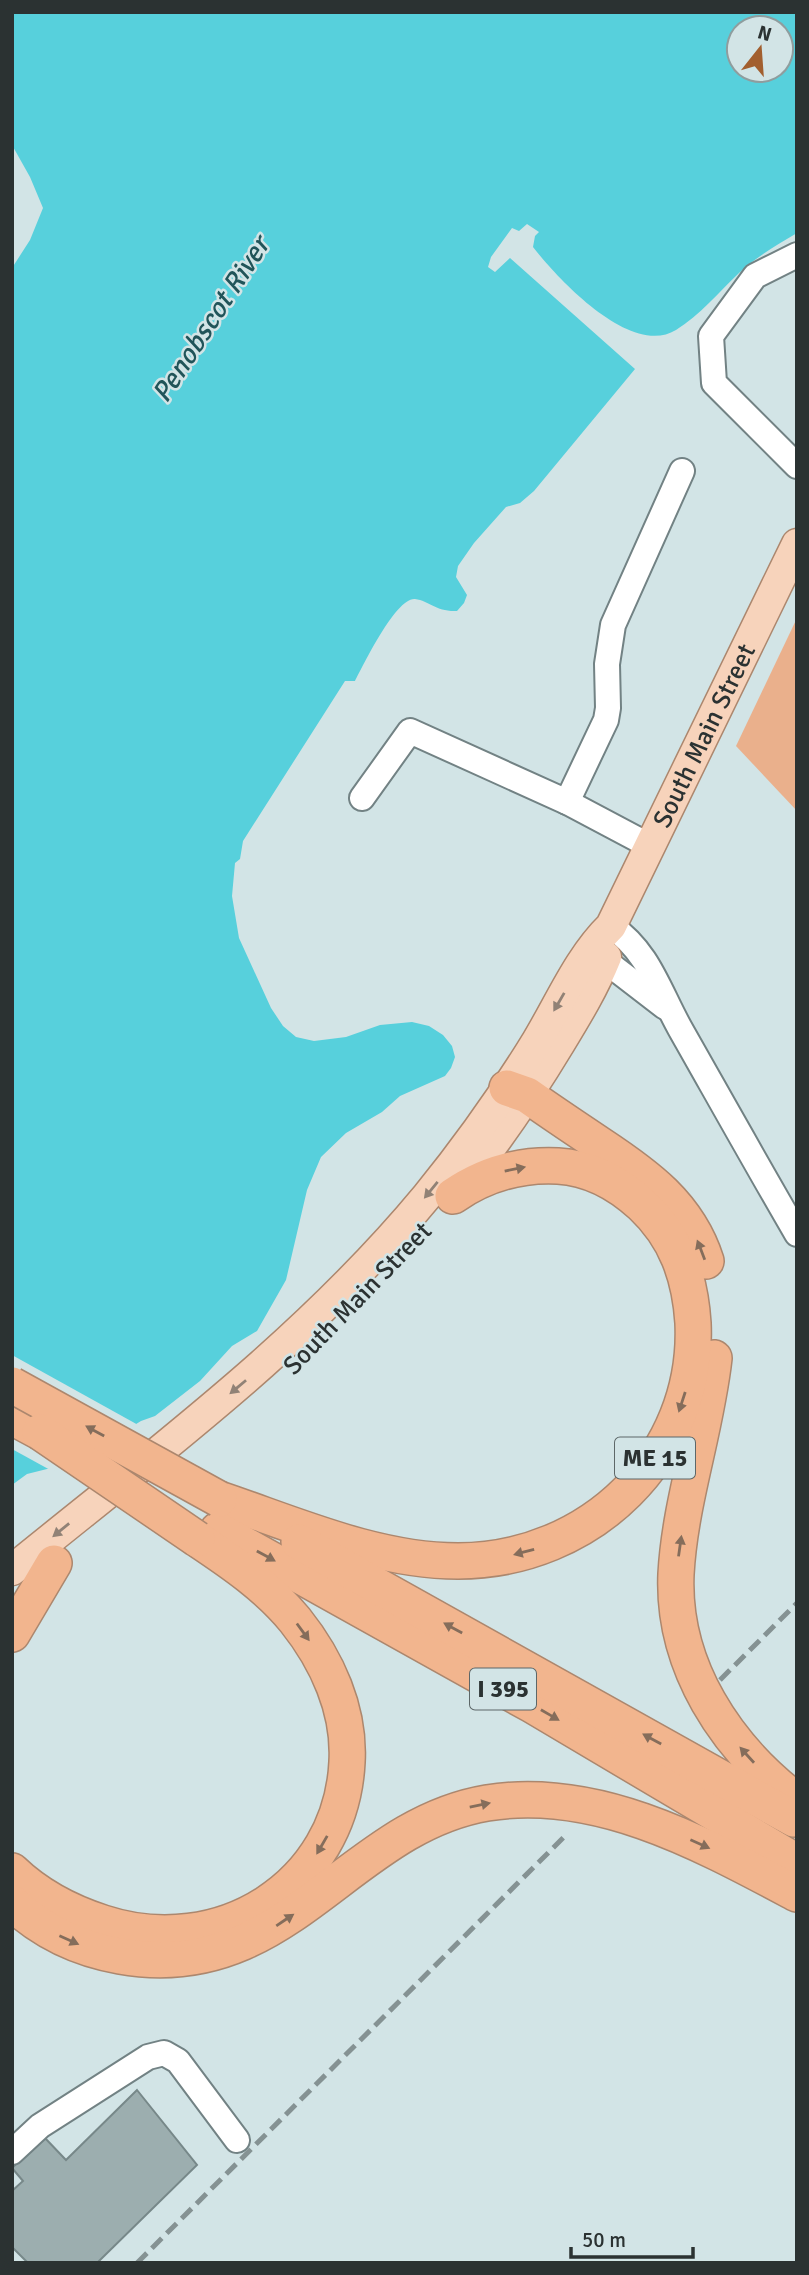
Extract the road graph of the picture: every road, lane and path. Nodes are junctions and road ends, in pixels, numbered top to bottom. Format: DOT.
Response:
graph roads {
  1 [pos="797,255"];
  2 [pos="797,466"];
  3 [pos="682,471"];
  4 [pos="797,544"];
  5 [pos="362,798"];
  6 [pos="567,802"];
  7 [pos="650,846"];
  8 [pos="611,926"];
  9 [pos="598,955"];
  10 [pos="670,1012"];
  11 [pos="512,1099"];
  12 [pos="616,1184"];
  13 [pos="453,1196"];
  14 [pos="797,1234"];
  15 [pos="12,1385"];
  16 [pos="26,1425"];
  17 [pos="207,1521"];
  18 [pos="54,1563"];
  19 [pos="12,1570"];
  20 [pos="12,1597"];
  21 [pos="12,1634"];
  22 [pos="797,1801"];
  23 [pos="797,1821"];
  24 [pos="12,1842"];
  25 [pos="797,1861"];
  26 [pos="12,1871"];
  27 [pos="797,1894"];
  28 [pos="12,1903"];
  29 [pos="93,1920"];
  30 [pos="237,2140"];
  31 [pos="15,2143"];
  1 -- 2 [label="street"];
  3 -- 6 [label="street"];
  4 -- 7 [label="main road, South Main Street"];
  5 -- 6 [label="street"];
  6 -- 7 [label="street"];
  7 -- 8 [label="main road, South Main Street"];
  8 -- 9 [label="main road, South Main Street"];
  8 -- 10 [label="street"];
  9 -- 10 [label="street"];
  9 -- 11 [label="main road, South Main Street"];
  10 -- 14 [label="street"];
  11 -- 12 [label="highway"];
  11 -- 13 [label="main road, South Main Street"];
  11 -- 19 [label="main road, South Main Street, one-way"];
  22 -- 11 [label="highway, one-way"];
  13 -- 12 [label="highway, ME 15, one-way"];
  12 -- 17 [label="highway, ME 15, one-way"];
  13 -- 18 [label="main road, South Main Street / ME 15"];
  17 -- 15 [label="highway, I 395, one-way, bridge"];
  16 -- 17 [label="highway, ME 15, bridge"];
  23 -- 17 [label="highway, I 395, one-way"];
  17 -- 25 [label="highway, I 395, one-way"];
  17 -- 29 [label="highway, ME 15, one-way"];
  18 -- 20 [label="main road, South Main Street / ME 15"];
  18 -- 21 [label="highway"];
  24 -- 29 [label="highway"];
  26 -- 29 [label="highway, ME 15"];
  28 -- 27 [label="highway, one-way"];
  30 -- 31 [label="street"];
}
